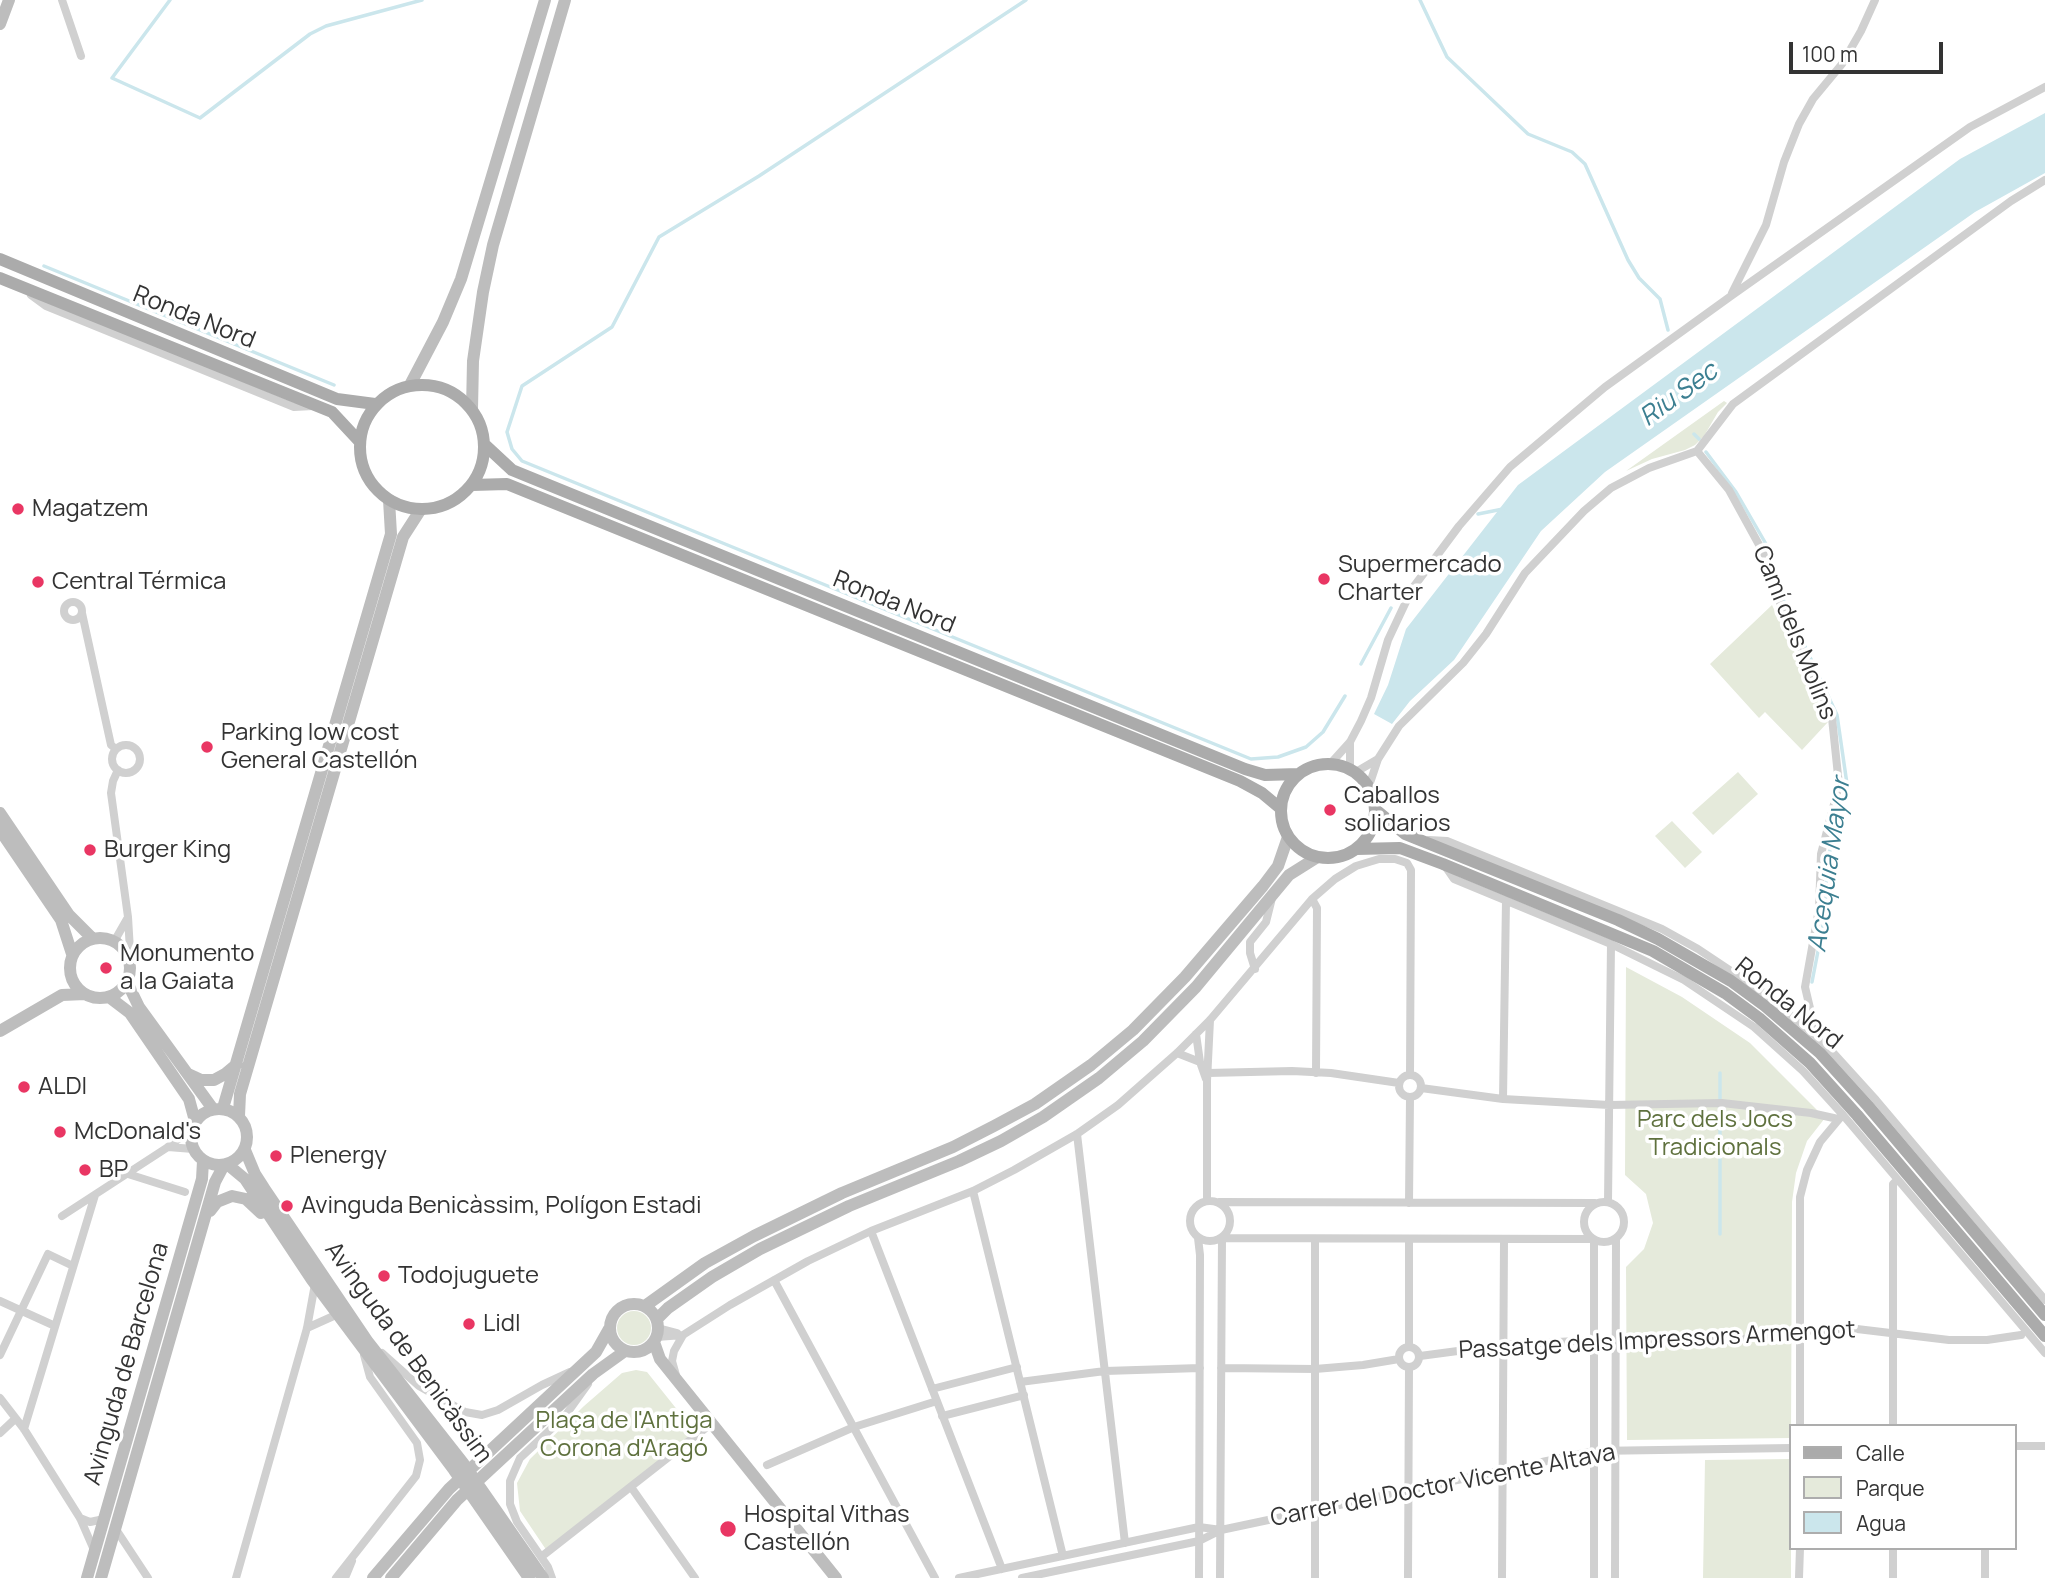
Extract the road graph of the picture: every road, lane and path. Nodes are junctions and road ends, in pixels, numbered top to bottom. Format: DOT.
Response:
graph roads {
  1 [pos="9,0"];
  2 [pos="62,0"];
  3 [pos="545,0"];
  4 [pos="565,0"];
  5 [pos="1875,0"];
  6 [pos="0,24"];
  7 [pos="81,56"];
  8 [pos="2045,87"];
  9 [pos="2045,180"];
  10 [pos="0,259"];
  11 [pos="4,279"];
  12 [pos="1731,296"];
  13 [pos="410,385"];
  14 [pos="375,404"];
  15 [pos="472,409"];
  16 [pos="359,441"];
  17 [pos="484,444"];
  18 [pos="1697,451"];
  19 [pos="472,485"];
  20 [pos="389,500"];
  21 [pos="421,509"];
  22 [pos="82,614"];
  23 [pos="75,620"];
  24 [pos="86,635"];
  25 [pos="1350,742"];
  26 [pos="116,749"];
  27 [pos="1378,760"];
  28 [pos="1331,764"];
  29 [pos="118,770"];
  30 [pos="1353,770"];
  31 [pos="1298,774"];
  32 [pos="1369,786"];
  33 [pos="1280,808"];
  34 [pos="1376,810"];
  35 [pos="0,813"];
  36 [pos="0,830"];
  37 [pos="1288,837"];
  38 [pos="1420,840"];
  39 [pos="1356,849"];
  40 [pos="1316,858"];
  41 [pos="1443,864"];
  42 [pos="1273,896"];
  43 [pos="1312,899"];
  44 [pos="1506,900"];
  45 [pos="128,917"];
  46 [pos="92,938"];
  47 [pos="115,940"];
  48 [pos="1611,944"];
  49 [pos="72,954"];
  50 [pos="131,967"];
  51 [pos="1255,969"];
  52 [pos="71,976"];
  53 [pos="127,982"];
  54 [pos="85,994"];
  55 [pos="62,995"];
  56 [pos="109,997"];
  57 [pos="1210,1020"];
  58 [pos="0,1031"];
  59 [pos="1196,1034"];
  60 [pos="1817,1038"];
  61 [pos="1209,1048"];
  62 [pos="1177,1053"];
  63 [pos="1200,1062"];
  64 [pos="237,1064"];
  65 [pos="187,1073"];
  66 [pos="1316,1073"];
  67 [pos="1410,1075"];
  68 [pos="1208,1077"];
  69 [pos="1399,1083"];
  70 [pos="1421,1088"];
  71 [pos="1410,1097"];
  72 [pos="1503,1099"];
  73 [pos="1609,1105"];
  74 [pos="218,1108"];
  75 [pos="239,1116"];
  76 [pos="1840,1117"];
  77 [pos="193,1125"];
  78 [pos="1077,1134"];
  79 [pos="168,1147"];
  80 [pos="193,1149"];
  81 [pos="245,1150"];
  82 [pos="203,1161"];
  83 [pos="225,1165"];
  84 [pos="128,1174"];
  85 [pos="1897,1180"];
  86 [pos="973,1191"];
  87 [pos="185,1192"];
  88 [pos="95,1195"];
  89 [pos="1208,1200"];
  90 [pos="1219,1202"];
  91 [pos="1608,1202"];
  92 [pos="1409,1203"];
  93 [pos="1595,1203"];
  94 [pos="206,1215"];
  95 [pos="62,1216"];
  96 [pos="268,1216"];
  97 [pos="871,1231"];
  98 [pos="1198,1238"];
  99 [pos="1222,1238"];
  100 [pos="1616,1239"];
  101 [pos="1315,1240"];
  102 [pos="1409,1240"];
  103 [pos="1504,1240"];
  104 [pos="1593,1240"];
  105 [pos="74,1266"];
  106 [pos="774,1280"];
  107 [pos="315,1284"];
  108 [pos="2045,1300"];
  109 [pos="0,1301"];
  110 [pos="645,1306"];
  111 [pos="21,1311"];
  112 [pos="338,1314"];
  113 [pos="2045,1315"];
  114 [pos="55,1326"];
  115 [pos="307,1328"];
  116 [pos="609,1329"];
  117 [pos="656,1331"];
  118 [pos="1800,1331"];
  119 [pos="683,1335"];
  120 [pos="1893,1335"];
  121 [pos="2021,1335"];
  122 [pos="2045,1336"];
  123 [pos="1594,1340"];
  124 [pos="1615,1340"];
  125 [pos="365,1344"];
  126 [pos="1503,1345"];
  127 [pos="1409,1346"];
  128 [pos="625,1351"];
  129 [pos="640,1352"];
  130 [pos="2045,1353"];
  131 [pos="0,1355"];
  132 [pos="1420,1356"];
  133 [pos="660,1359"];
  134 [pos="1399,1359"];
  135 [pos="1017,1367"];
  136 [pos="1409,1367"];
  137 [pos="579,1368"];
  138 [pos="1200,1368"];
  139 [pos="1221,1368"];
  140 [pos="1315,1369"];
  141 [pos="1105,1371"];
  142 [pos="593,1374"];
  143 [pos="677,1380"];
  144 [pos="1020,1382"];
  145 [pos="932,1389"];
  146 [pos="1024,1395"];
  147 [pos="0,1398"];
  148 [pos="937,1401"];
  149 [pos="942,1416"];
  150 [pos="15,1419"];
  151 [pos="712,1423"];
  152 [pos="1800,1424"];
  153 [pos="1893,1424"];
  154 [pos="854,1427"];
  155 [pos="24,1429"];
  156 [pos="0,1433"];
  157 [pos="2017,1446"];
  158 [pos="2045,1446"];
  159 [pos="1790,1448"];
  160 [pos="1615,1450"];
  161 [pos="1594,1451"];
  162 [pos="767,1465"];
  163 [pos="1503,1470"];
  164 [pos="633,1490"];
  165 [pos="1409,1490"];
  166 [pos="478,1494"];
  167 [pos="1315,1510"];
  168 [pos="80,1518"];
  169 [pos="104,1519"];
  170 [pos="1199,1527"];
  171 [pos="115,1528"];
  172 [pos="1221,1530"];
  173 [pos="1199,1541"];
  174 [pos="1125,1543"];
  175 [pos="1800,1550"];
  176 [pos="1893,1550"];
  177 [pos="1985,1550"];
  178 [pos="95,1552"];
  179 [pos="356,1552"];
  180 [pos="1063,1556"];
  181 [pos="541,1557"];
  182 [pos="1002,1569"];
  183 [pos="1068,1573"];
  184 [pos="87,1578"];
  185 [pos="101,1578"];
  186 [pos="148,1578"];
  187 [pos="236,1578"];
  188 [pos="336,1578"];
  189 [pos="345,1578"];
  190 [pos="373,1578"];
  191 [pos="391,1578"];
  192 [pos="529,1578"];
  193 [pos="543,1578"];
  194 [pos="552,1578"];
  195 [pos="695,1578"];
  196 [pos="836,1578"];
  197 [pos="935,1578"];
  198 [pos="958,1578"];
  199 [pos="1022,1578"];
  200 [pos="1199,1578"];
  201 [pos="1220,1578"];
  202 [pos="1315,1578"];
  203 [pos="1409,1578"];
  204 [pos="1502,1578"];
  205 [pos="1594,1578"];
  206 [pos="1615,1578"];
  207 [pos="1799,1578"];
  208 [pos="1893,1578"];
  209 [pos="1985,1578"];
  1 -- 6 [label="main road"];
  2 -- 7 [label="street"];
  3 -- 13 [label="main road"];
  4 -- 15 [label="main road"];
  5 -- 12 [label="street"];
  8 -- 12 [label="street"];
  9 -- 18 [label="street"];
  10 -- 14 [label="main road, Ronda Nord"];
  11 -- 16 [label="main road, Ronda Nord"];
  12 -- 25 [label="street"];
  13 -- 14 [label="main road"];
  13 -- 15 [label="main road"];
  14 -- 16 [label="main road"];
  15 -- 17 [label="main road"];
  16 -- 20 [label="main road"];
  17 -- 19 [label="main road"];
  17 -- 31 [label="main road, Ronda Nord"];
  18 -- 27 [label="street"];
  18 -- 60 [label="street, Camí dels Molins"];
  19 -- 21 [label="main road"];
  19 -- 33 [label="main road, Ronda Nord"];
  20 -- 21 [label="main road"];
  20 -- 64 [label="main road"];
  21 -- 75 [label="main road"];
  22 -- 23 [label="street"];
  22 -- 23 [label="street"];
  22 -- 24 [label="street"];
  23 -- 24 [label="street"];
  24 -- 26 [label="street"];
  25 -- 28 [label="street"];
  25 -- 30 [label="street"];
  26 -- 29 [label="street"];
  26 -- 29 [label="street"];
  27 -- 30 [label="street"];
  27 -- 32 [label="street"];
  28 -- 30 [label="main road"];
  28 -- 31 [label="main road"];
  29 -- 45 [label="street"];
  30 -- 32 [label="main road"];
  31 -- 33 [label="main road"];
  32 -- 34 [label="main road"];
  33 -- 37 [label="main road"];
  34 -- 38 [label="main road, Ronda Nord"];
  34 -- 39 [label="main road"];
  35 -- 46 [label="main road"];
  36 -- 49 [label="main road"];
  37 -- 40 [label="main road"];
  37 -- 110 [label="main road"];
  38 -- 60 [label="street, Ronda Nord"];
  38 -- 113 [label="main road, Ronda Nord"];
  39 -- 40 [label="main road"];
  39 -- 41 [label="main road, Ronda Nord"];
  40 -- 42 [label="main road"];
  41 -- 44 [label="street, Ronda Nord"];
  41 -- 122 [label="main road, Ronda Nord"];
  42 -- 51 [label="street"];
  42 -- 117 [label="main road"];
  43 -- 51 [label="street"];
  43 -- 66 [label="street"];
  43 -- 67 [label="street"];
  44 -- 48 [label="street, Ronda Nord"];
  44 -- 72 [label="street"];
  45 -- 47 [label="street"];
  45 -- 50 [label="street"];
  46 -- 47 [label="main road"];
  46 -- 49 [label="main road"];
  47 -- 50 [label="main road"];
  48 -- 73 [label="street"];
  48 -- 76 [label="street, Ronda Nord"];
  49 -- 52 [label="main road"];
  50 -- 53 [label="main road"];
  51 -- 57 [label="street"];
  52 -- 54 [label="main road"];
  52 -- 55 [label="main road"];
  53 -- 56 [label="main road"];
  53 -- 65 [label="main road"];
  54 -- 55 [label="main road"];
  54 -- 56 [label="main road"];
  55 -- 58 [label="main road"];
  56 -- 77 [label="main road"];
  57 -- 59 [label="street"];
  57 -- 61 [label="street"];
  59 -- 61 [label="street"];
  59 -- 62 [label="street"];
  59 -- 63 [label="street"];
  60 -- 108 [label="street, Ronda Nord"];
  61 -- 68 [label="street"];
  62 -- 63 [label="street"];
  62 -- 78 [label="street"];
  63 -- 68 [label="street"];
  64 -- 65 [label="main road"];
  64 -- 74 [label="main road"];
  65 -- 74 [label="main road"];
  66 -- 68 [label="street"];
  66 -- 69 [label="street"];
  67 -- 69 [label="street"];
  67 -- 70 [label="street"];
  68 -- 89 [label="street"];
  69 -- 71 [label="street"];
  70 -- 71 [label="street"];
  70 -- 72 [label="street"];
  71 -- 92 [label="street"];
  72 -- 73 [label="street"];
  73 -- 76 [label="street"];
  73 -- 91 [label="street"];
  74 -- 75 [label="main road"];
  74 -- 77 [label="main road"];
  75 -- 81 [label="main road"];
  76 -- 85 [label="street, Ronda Nord"];
  76 -- 118 [label="street"];
  77 -- 79 [label="street"];
  77 -- 80 [label="main road"];
  78 -- 86 [label="street"];
  78 -- 141 [label="street"];
  79 -- 80 [label="street"];
  79 -- 84 [label="street"];
  80 -- 82 [label="main road"];
  81 -- 83 [label="main road"];
  81 -- 125 [label="main road, Avinguda de Benicàssim"];
  82 -- 83 [label="main road"];
  82 -- 169 [label="main road, Avinguda de Barcelona"];
  83 -- 94 [label="main road, Avinguda de Barcelona"];
  83 -- 96 [label="main road, Avinguda de Benicàssim"];
  84 -- 87 [label="street"];
  84 -- 88 [label="street"];
  85 -- 120 [label="street"];
  85 -- 130 [label="street, Ronda Nord"];
  86 -- 97 [label="street"];
  86 -- 135 [label="street"];
  88 -- 95 [label="street"];
  88 -- 105 [label="street"];
  89 -- 90 [label="street"];
  89 -- 98 [label="street"];
  90 -- 92 [label="street"];
  90 -- 99 [label="street"];
  91 -- 93 [label="street"];
  91 -- 100 [label="street"];
  92 -- 93 [label="street"];
  93 -- 104 [label="street"];
  94 -- 96 [label="main road"];
  94 -- 171 [label="main road, Avinguda de Barcelona"];
  96 -- 107 [label="main road, Avinguda de Benicàssim"];
  97 -- 106 [label="street"];
  97 -- 145 [label="street"];
  98 -- 99 [label="street"];
  98 -- 138 [label="street"];
  99 -- 101 [label="street"];
  99 -- 139 [label="street"];
  100 -- 104 [label="street"];
  100 -- 124 [label="street"];
  101 -- 102 [label="street"];
  101 -- 140 [label="street"];
  102 -- 103 [label="street"];
  102 -- 127 [label="street"];
  103 -- 104 [label="street"];
  103 -- 126 [label="street"];
  104 -- 123 [label="street"];
  105 -- 111 [label="street"];
  105 -- 114 [label="street"];
  106 -- 119 [label="street"];
  106 -- 154 [label="street"];
  107 -- 112 [label="main road, Avinguda de Benicàssim"];
  107 -- 115 [label="street"];
  109 -- 111 [label="street"];
  110 -- 116 [label="main road"];
  110 -- 117 [label="main road"];
  111 -- 114 [label="street"];
  111 -- 131 [label="street"];
  112 -- 115 [label="street"];
  112 -- 125 [label="main road, Avinguda de Benicàssim"];
  114 -- 155 [label="street"];
  115 -- 187 [label="street"];
  116 -- 128 [label="main road"];
  116 -- 137 [label="main road"];
  117 -- 119 [label="street"];
  117 -- 129 [label="main road"];
  117 -- 133 [label="main road"];
  118 -- 120 [label="street, Passatge dels Impressors Armengot"];
  118 -- 124 [label="street, Passatge dels Impressors Armengot"];
  118 -- 152 [label="street"];
  119 -- 143 [label="street"];
  120 -- 121 [label="street, Passatge dels Impressors Armengot"];
  120 -- 153 [label="street"];
  123 -- 124 [label="street, Passatge dels Impressors Armengot"];
  123 -- 126 [label="street, Passatge dels Impressors Armengot"];
  123 -- 161 [label="street"];
  124 -- 160 [label="street"];
  125 -- 137 [label="street"];
  125 -- 166 [label="main road, Avinguda de Benicàssim"];
  125 -- 179 [label="street, Avinguda de Benicàssim"];
  126 -- 132 [label="street, Passatge dels Impressors Armengot"];
  126 -- 163 [label="street"];
  127 -- 132 [label="street"];
  127 -- 134 [label="street"];
  128 -- 129 [label="main road"];
  128 -- 142 [label="main road"];
  129 -- 133 [label="main road"];
  132 -- 136 [label="street"];
  133 -- 143 [label="main road"];
  134 -- 136 [label="street"];
  134 -- 140 [label="street"];
  135 -- 144 [label="street"];
  135 -- 145 [label="street"];
  136 -- 165 [label="street"];
  137 -- 190 [label="main road"];
  138 -- 141 [label="street"];
  138 -- 170 [label="street"];
  139 -- 140 [label="street"];
  139 -- 172 [label="street"];
  140 -- 167 [label="street"];
  141 -- 144 [label="street"];
  141 -- 174 [label="street"];
  142 -- 181 [label="street"];
  142 -- 191 [label="main road"];
  143 -- 151 [label="main road"];
  144 -- 146 [label="street"];
  145 -- 148 [label="street"];
  146 -- 149 [label="street"];
  146 -- 180 [label="street"];
  147 -- 150 [label="street"];
  148 -- 149 [label="street"];
  148 -- 154 [label="street"];
  149 -- 182 [label="street"];
  150 -- 155 [label="street"];
  150 -- 156 [label="street"];
  151 -- 164 [label="street"];
  151 -- 196 [label="main road"];
  154 -- 162 [label="street"];
  154 -- 197 [label="street"];
  155 -- 168 [label="street"];
  157 -- 158 [label="street"];
  159 -- 160 [label="street, Carrer del Doctor Vicente Altava"];
  160 -- 161 [label="street, Carrer del Doctor Vicente Altava"];
  160 -- 206 [label="street"];
  161 -- 163 [label="street, Carrer del Doctor Vicente Altava"];
  161 -- 205 [label="street"];
  163 -- 165 [label="street, Carrer del Doctor Vicente Altava"];
  163 -- 204 [label="street"];
  164 -- 181 [label="street"];
  164 -- 195 [label="street"];
  165 -- 167 [label="street, Carrer del Doctor Vicente Altava"];
  165 -- 203 [label="street"];
  166 -- 192 [label="main road, Avinguda de Benicàssim"];
  166 -- 193 [label="main road, Avinguda de Benicàssim"];
  167 -- 172 [label="street, Carrer del Doctor Vicente Altava"];
  167 -- 202 [label="street"];
  168 -- 169 [label="street"];
  168 -- 178 [label="street"];
  169 -- 178 [label="main road, Avinguda de Barcelona"];
  170 -- 172 [label="street, Carrer del Doctor Vicente Altava"];
  170 -- 173 [label="street"];
  170 -- 174 [label="street, Carrer del Doctor Vicente Altava"];
  171 -- 185 [label="main road, Avinguda de Barcelona"];
  171 -- 186 [label="street"];
  172 -- 173 [label="street, Carrer del Doctor Vicente Altava"];
  172 -- 201 [label="street"];
  173 -- 183 [label="street, Carrer del Doctor Vicente Altava"];
  173 -- 200 [label="street"];
  174 -- 180 [label="street, Carrer del Doctor Vicente Altava"];
  175 -- 207 [label="street"];
  176 -- 208 [label="street"];
  177 -- 209 [label="street"];
  178 -- 184 [label="main road, Avinguda de Barcelona"];
  179 -- 188 [label="street"];
  179 -- 189 [label="street"];
  180 -- 182 [label="street, Carrer del Doctor Vicente Altava"];
  181 -- 194 [label="street"];
  182 -- 198 [label="street, Carrer del Doctor Vicente Altava"];
  183 -- 199 [label="street, Carrer del Doctor Vicente Altava"];
}
